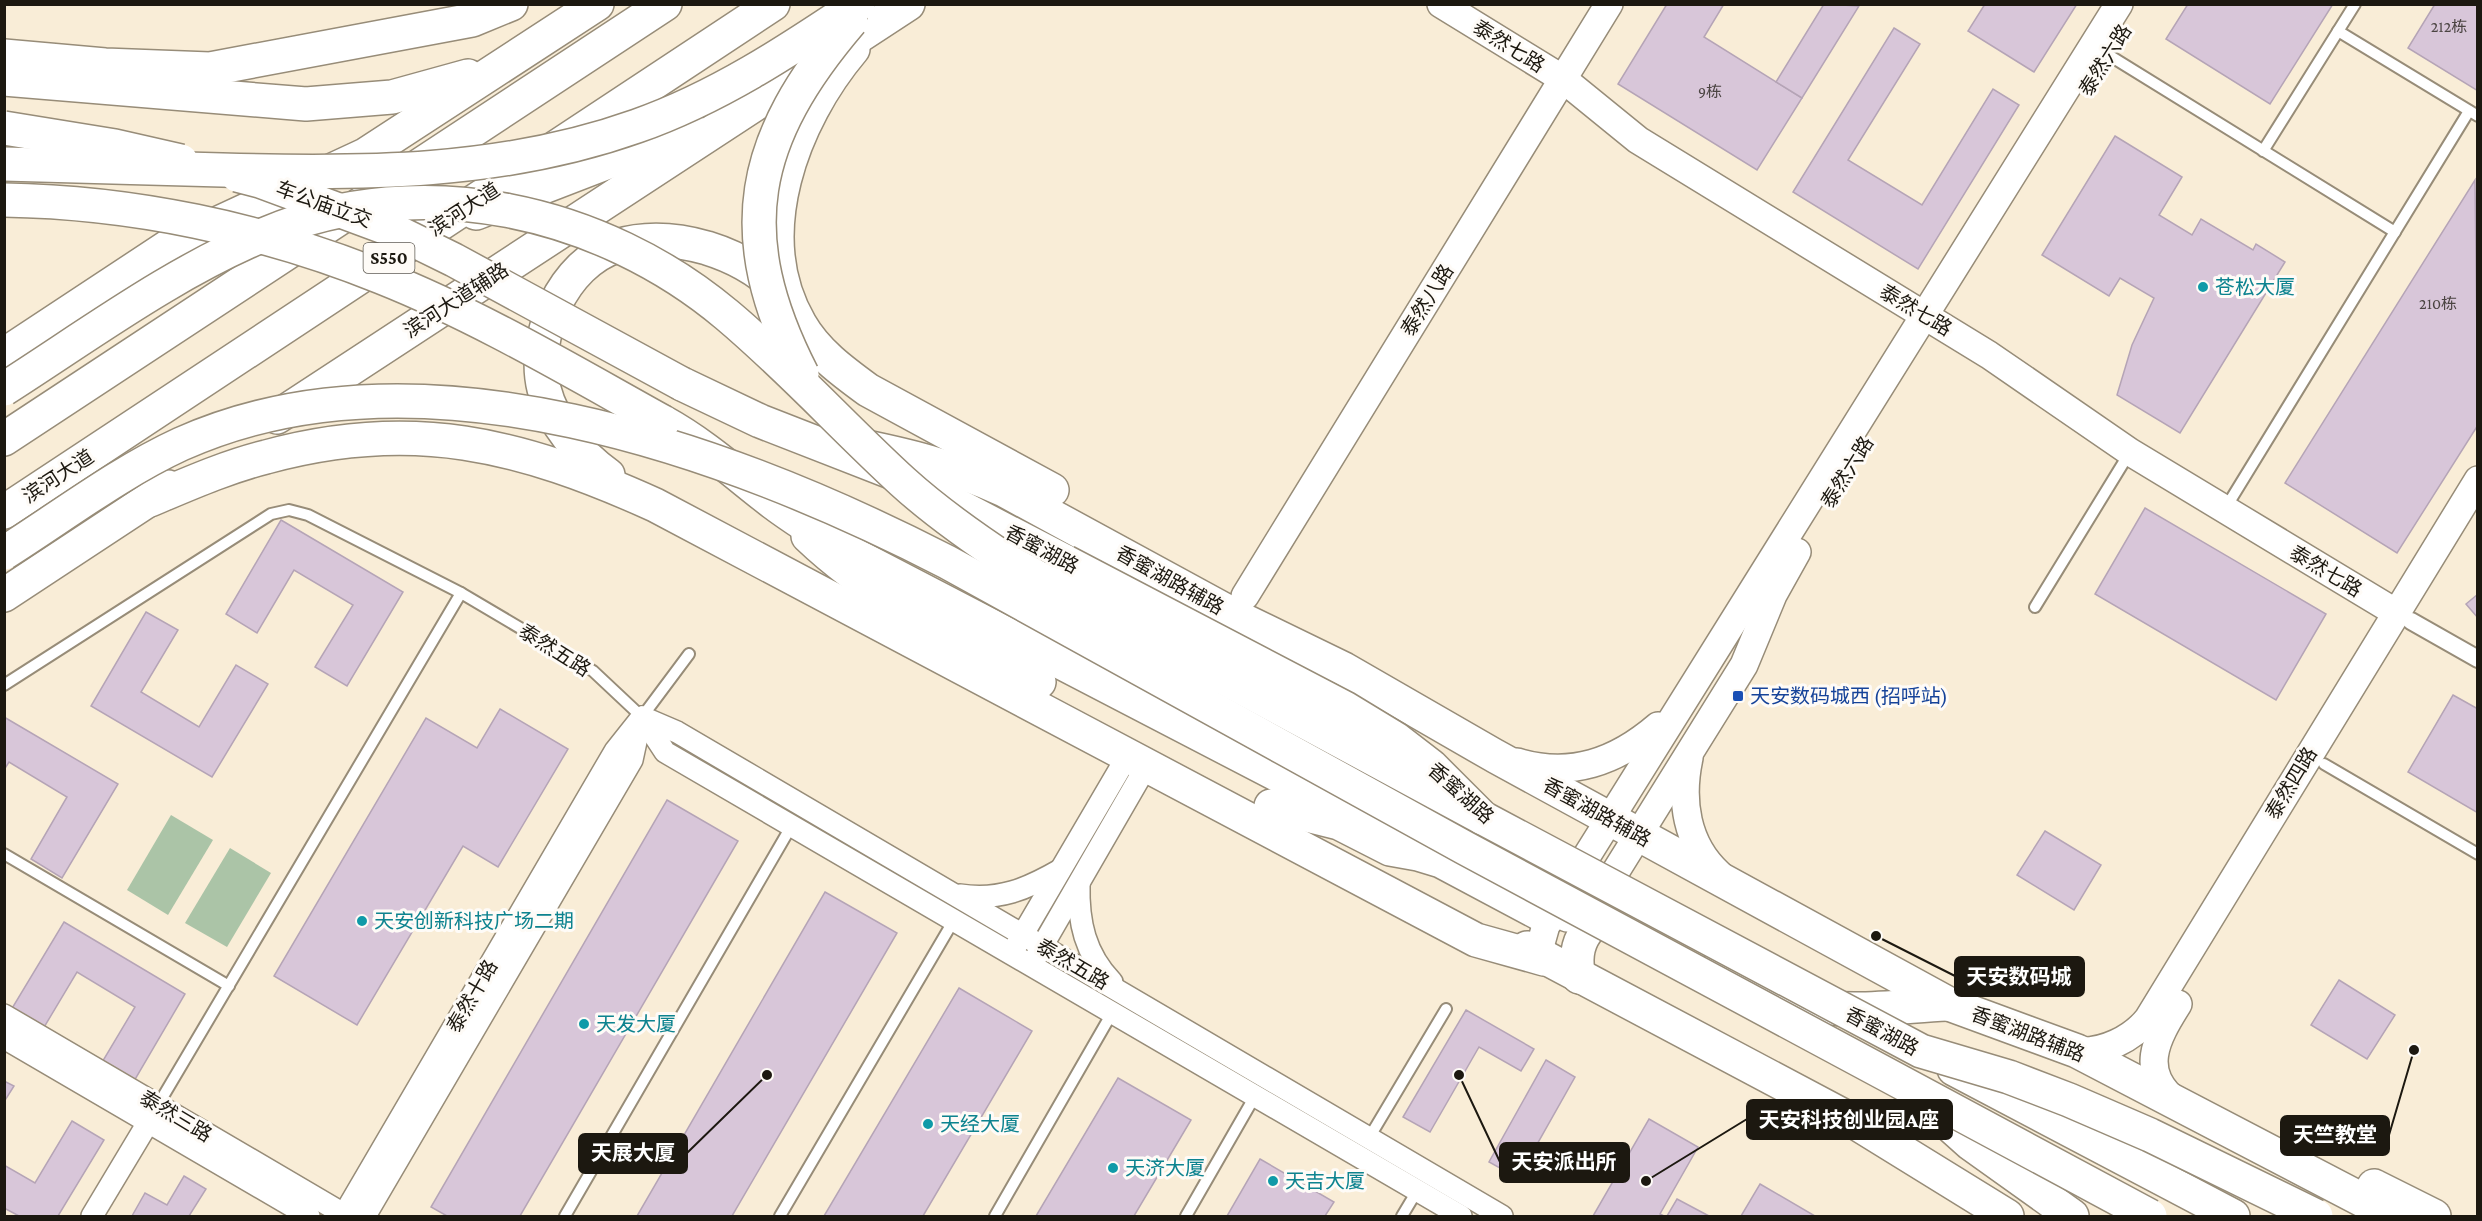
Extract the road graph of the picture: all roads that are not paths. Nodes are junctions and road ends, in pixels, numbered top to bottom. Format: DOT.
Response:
graph roads {
  1 [pos="511,4"];
  2 [pos="665,4"];
  3 [pos="773,4"];
  4 [pos="908,4"];
  5 [pos="1441,4"];
  6 [pos="1609,4"];
  7 [pos="2119,4"];
  8 [pos="2140,4"];
  9 [pos="2355,4"];
  10 [pos="592,7"];
  11 [pos="865,13"];
  12 [pos="2338,31"];
  13 [pos="2101,50"];
  14 [pos="4,56"];
  15 [pos="507,63"];
  16 [pos="4,79"];
  17 [pos="1563,79"];
  18 [pos="751,106"];
  19 [pos="2473,114"];
  20 [pos="4,128"];
  21 [pos="2263,151"];
  22 [pos="4,164"];
  23 [pos="4,200"];
  24 [pos="432,230"];
  25 [pos="2395,232"];
  26 [pos="789,299"];
  27 [pos="1932,320"];
  28 [pos="4,355"];
  29 [pos="682,384"];
  30 [pos="4,389"];
  31 [pos="816,396"];
  32 [pos="793,434"];
  33 [pos="4,439"];
  34 [pos="2130,452"];
  35 [pos="2478,480"];
  36 [pos="150,500"];
  37 [pos="772,502"];
  38 [pos="655,505"];
  39 [pos="2225,509"];
  40 [pos="4,512"];
  41 [pos="2478,515"];
  42 [pos="4,553"];
  43 [pos="461,593"];
  44 [pos="4,595"];
  45 [pos="1245,596"];
  46 [pos="2035,607"];
  47 [pos="2403,616"];
  48 [pos="689,654"];
  49 [pos="2478,659"];
  50 [pos="1344,669"];
  51 [pos="4,685"];
  52 [pos="1683,699"];
  53 [pos="642,717"];
  54 [pos="1690,752"];
  55 [pos="1496,756"];
  56 [pos="1137,760"];
  57 [pos="2324,764"];
  58 [pos="1271,806"];
  59 [pos="1483,818"];
  60 [pos="1609,819"];
  61 [pos="792,825"];
  62 [pos="1639,835"];
  63 [pos="1466,848"];
  64 [pos="4,854"];
  65 [pos="2478,854"];
  66 [pos="1061,870"];
  67 [pos="1079,883"];
  68 [pos="1728,884"];
  69 [pos="954,894"];
  70 [pos="1548,918"];
  71 [pos="954,920"];
  72 [pos="1023,934"];
  73 [pos="1042,946"];
  74 [pos="1011,954"];
  75 [pos="1544,959"];
  76 [pos="1031,965"];
  77 [pos="1579,977"];
  78 [pos="229,986"];
  79 [pos="1125,995"];
  80 [pos="1949,1004"];
  81 [pos="1446,1008"];
  82 [pos="1112,1013"];
  83 [pos="4,1015"];
  84 [pos="4,1038"];
  85 [pos="1921,1051"];
  86 [pos="2077,1051"];
  87 [pos="1902,1082"];
  88 [pos="1255,1096"];
  89 [pos="2180,1104"];
  90 [pos="153,1114"];
  91 [pos="1369,1138"];
  92 [pos="2279,1155"];
  93 [pos="1417,1191"];
  94 [pos="92,1216"];
  95 [pos="309,1216"];
  96 [pos="344,1216"];
  97 [pos="365,1216"];
  98 [pos="565,1216"];
  99 [pos="780,1216"];
  100 [pos="995,1216"];
  101 [pos="1186,1216"];
  102 [pos="1402,1216"];
  103 [pos="1461,1216"];
  104 [pos="1502,1216"];
  105 [pos="2007,1216"];
  106 [pos="2072,1216"];
  107 [pos="2150,1216"];
  108 [pos="2233,1216"];
  109 [pos="2316,1216"];
  110 [pos="2393,1216"];
  111 [pos="2434,1216"];
  1 -- 14 [label="main road"];
  2 -- 33 [label="main road"];
  3 -- 24 [label="main road, 滨河大道 / S550"];
  4 -- 11 [label="main road, 滨河大道辅路"];
  5 -- 17 [label="street, 泰然七路"];
  6 -- 17 [label="street, 泰然八路"];
  7 -- 13 [label="street, 泰然六路"];
  8 -- 13 [label="street, 泰然六路"];
  9 -- 12 [label="lane"];
  10 -- 15 [label="main road"];
  11 -- 18 [label="main road, 滨河大道辅路"];
  11 -- 22 [label="main road, bridge"];
  11 -- 26 [label="main road"];
  11 -- 31 [label="main road, bridge"];
  12 -- 19 [label="lane"];
  12 -- 21 [label="lane"];
  13 -- 21 [label="lane"];
  13 -- 27 [label="street, 泰然六路"];
  15 -- 16 [label="main road"];
  15 -- 28 [label="main road"];
  17 -- 27 [label="street, 泰然七路"];
  17 -- 45 [label="street, 泰然八路"];
  18 -- 24 [label="main road"];
  18 -- 36 [label="main road, 滨河大道辅路"];
  19 -- 25 [label="lane"];
  20 -- 29 [label="main road, 车公庙立交, bridge"];
  21 -- 25 [label="lane"];
  23 -- 37 [label="main road, 香蜜湖路, bridge"];
  24 -- 40 [label="main road, 滨河大道 / S550"];
  25 -- 39 [label="lane"];
  26 -- 38 [label="main road"];
  26 -- 45 [label="main road"];
  27 -- 34 [label="street, 泰然七路"];
  27 -- 52 [label="street, 泰然六路"];
  27 -- 54 [label="street, 泰然六路"];
  29 -- 32 [label="main road, 香蜜湖路"];
  30 -- 31 [label="main road, bridge"];
  31 -- 59 [label="main road, bridge"];
  32 -- 50 [label="main road, 香蜜湖路辅路"];
  32 -- 59 [label="main road, 香蜜湖路, bridge"];
  34 -- 39 [label="street, 泰然七路"];
  34 -- 46 [label="lane"];
  35 -- 47 [label="street, 泰然四路"];
  36 -- 38 [label="main road"];
  36 -- 44 [label="main road, 滨河大道辅路"];
  37 -- 58 [label="main road"];
  37 -- 63 [label="main road, 香蜜湖路, bridge"];
  38 -- 56 [label="main road"];
  39 -- 47 [label="street, 泰然七路"];
  41 -- 47 [label="street, 泰然四路"];
  42 -- 63 [label="main road, bridge"];
  43 -- 51 [label="lane, 泰然五路"];
  43 -- 53 [label="lane, 泰然五路"];
  43 -- 78 [label="lane"];
  45 -- 50 [label="main road"];
  47 -- 49 [label="street"];
  47 -- 57 [label="street, 泰然四路"];
  47 -- 86 [label="street, 泰然四路"];
  48 -- 53 [label="lane, 泰然十路"];
  50 -- 55 [label="main road, 香蜜湖路辅路"];
  52 -- 55 [label="street, 泰然六路"];
  52 -- 60 [label="street, 泰然六路"];
  53 -- 61 [label="street, 泰然五路"];
  53 -- 69 [label="street, 泰然五路"];
  53 -- 96 [label="street, 泰然十路"];
  53 -- 97 [label="street, 泰然十路"];
  54 -- 62 [label="street, 泰然六路"];
  54 -- 68 [label="street"];
  55 -- 60 [label="main road, 香蜜湖路辅路"];
  56 -- 66 [label="street"];
  56 -- 67 [label="street"];
  56 -- 75 [label="main road"];
  57 -- 65 [label="lane"];
  57 -- 89 [label="street, 泰然四路"];
  58 -- 70 [label="main road"];
  58 -- 75 [label="main road"];
  59 -- 85 [label="main road, 香蜜湖路, bridge"];
  60 -- 62 [label="main road, 香蜜湖路辅路"];
  60 -- 70 [label="street, 泰然六路"];
  61 -- 71 [label="street, 泰然五路"];
  61 -- 98 [label="lane"];
  62 -- 68 [label="main road, 香蜜湖路辅路"];
  62 -- 70 [label="street, 泰然六路"];
  63 -- 87 [label="main road, 香蜜湖路, bridge"];
  64 -- 78 [label="lane"];
  66 -- 69 [label="street"];
  66 -- 72 [label="street"];
  67 -- 73 [label="street"];
  67 -- 79 [label="street"];
  68 -- 80 [label="main road, 香蜜湖路辅路"];
  69 -- 72 [label="street, 泰然五路"];
  70 -- 75 [label="street, 泰然六路"];
  71 -- 74 [label="street, 泰然五路"];
  71 -- 99 [label="lane"];
  72 -- 73 [label="street, 泰然五路"];
  72 -- 74 [label="street"];
  73 -- 76 [label="street"];
  73 -- 79 [label="street, 泰然五路"];
  74 -- 76 [label="street, 泰然五路"];
  75 -- 77 [label="main road"];
  76 -- 82 [label="street, 泰然五路"];
  77 -- 80 [label="main road"];
  77 -- 105 [label="main road"];
  78 -- 90 [label="lane"];
  79 -- 91 [label="street, 泰然五路"];
  80 -- 86 [label="main road, 香蜜湖路辅路"];
  81 -- 91 [label="lane"];
  82 -- 88 [label="street, 泰然五路"];
  82 -- 100 [label="lane"];
  83 -- 90 [label="street, 泰然三路"];
  84 -- 90 [label="street, 泰然三路"];
  85 -- 108 [label="main road, 香蜜湖路, bridge"];
  85 -- 109 [label="main road, bridge"];
  86 -- 89 [label="main road, 香蜜湖路辅路"];
  87 -- 106 [label="main road, bridge"];
  87 -- 107 [label="main road, 香蜜湖路, bridge"];
  88 -- 93 [label="street, 泰然五路"];
  88 -- 101 [label="lane"];
  89 -- 92 [label="main road, 香蜜湖路辅路"];
  90 -- 94 [label="street"];
  90 -- 95 [label="street, 泰然三路"];
  90 -- 96 [label="street, 泰然三路"];
  91 -- 104 [label="street, 泰然五路"];
  92 -- 110 [label="main road, 香蜜湖路辅路"];
  92 -- 111 [label="main road"];
  93 -- 102 [label="lane"];
  93 -- 103 [label="street, 泰然五路"];
}
